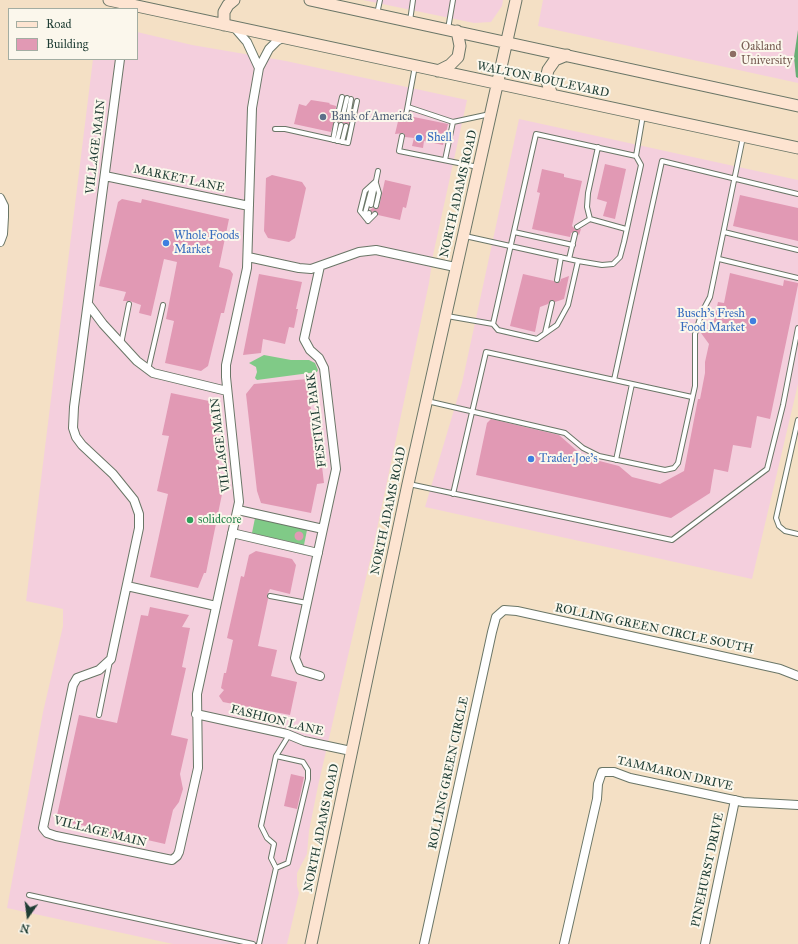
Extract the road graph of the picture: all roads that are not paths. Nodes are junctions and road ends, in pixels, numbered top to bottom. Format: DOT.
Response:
graph roads {
  1 [pos="109,0"];
  2 [pos="234,0"];
  3 [pos="313,0"];
  4 [pos="380,0"];
  5 [pos="413,0"];
  6 [pos="453,0"];
  7 [pos="516,0"];
  8 [pos="337,3"];
  9 [pos="126,6"];
  10 [pos="136,8"];
  11 [pos="138,8"];
  12 [pos="377,14"];
  13 [pos="410,21"];
  14 [pos="229,26"];
  15 [pos="452,30"];
  16 [pos="284,37"];
  17 [pos="506,42"];
  18 [pos="567,55"];
  19 [pos="120,60"];
  20 [pos="415,66"];
  21 [pos="259,68"];
  22 [pos="438,71"];
  23 [pos="497,84"];
  24 [pos="552,95"];
  25 [pos="347,98"];
  26 [pos="357,101"];
  27 [pos="798,106"];
  28 [pos="408,107"];
  29 [pos="491,114"];
  30 [pos="406,115"];
  31 [pos="643,115"];
  32 [pos="453,122"];
  33 [pos="275,129"];
  34 [pos="402,136"];
  35 [pos="743,136"];
  36 [pos="337,141"];
  37 [pos="598,147"];
  38 [pos="798,148"];
  39 [pos="636,156"];
  40 [pos="445,160"];
  41 [pos="479,167"];
  42 [pos="378,171"];
  43 [pos="105,176"];
  44 [pos="734,180"];
  45 [pos="376,181"];
  46 [pos="798,194"];
  47 [pos="0,198"];
  48 [pos="249,206"];
  49 [pos="374,206"];
  50 [pos="369,213"];
  51 [pos="374,214"];
  52 [pos="590,219"];
  53 [pos="368,221"];
  54 [pos="577,227"];
  55 [pos="626,229"];
  56 [pos="514,232"];
  57 [pos="724,232"];
  58 [pos="575,234"];
  59 [pos="463,235"];
  60 [pos="0,242"];
  61 [pos="573,244"];
  62 [pos="511,246"];
  63 [pos="798,250"];
  64 [pos="248,257"];
  65 [pos="561,257"];
  66 [pos="569,259"];
  67 [pos="719,259"];
  68 [pos="578,261"];
  69 [pos="320,266"];
  70 [pos="455,267"];
  71 [pos="798,278"];
  72 [pos="557,280"];
  73 [pos="552,303"];
  74 [pos="88,304"];
  75 [pos="130,304"];
  76 [pos="162,305"];
  77 [pos="445,316"];
  78 [pos="493,324"];
  79 [pos="798,328"];
  80 [pos="545,334"];
  81 [pos="121,344"];
  82 [pos="148,370"];
  83 [pos="614,380"];
  84 [pos="632,384"];
  85 [pos="227,391"];
  86 [pos="692,397"];
  87 [pos="426,400"];
  88 [pos="472,411"];
  89 [pos="798,420"];
  90 [pos="616,460"];
  91 [pos="408,484"];
  92 [pos="453,494"];
  93 [pos="238,510"];
  94 [pos="323,529"];
  95 [pos="232,533"];
  96 [pos="798,534"];
  97 [pos="318,553"];
  98 [pos="127,586"];
  99 [pos="270,596"];
  100 [pos="307,603"];
  101 [pos="216,606"];
  102 [pos="504,610"];
  103 [pos="111,659"];
  104 [pos="320,676"];
  105 [pos="798,676"];
  106 [pos="196,714"];
  107 [pos="99,715"];
  108 [pos="289,735"];
  109 [pos="351,751"];
  110 [pos="276,756"];
  111 [pos="735,800"];
  112 [pos="798,805"];
  113 [pos="276,868"];
  114 [pos="29,895"];
  115 [pos="253,944"];
  116 [pos="259,944"];
  117 [pos="311,944"];
  118 [pos="424,944"];
  119 [pos="564,944"];
  120 [pos="705,944"];
  1 -- 9 [label="main road, WALTON BOULEVARD"];
  2 -- 14 [label="main road"];
  3 -- 8 [label="main road"];
  4 -- 12 [label="lane"];
  5 -- 13 [label="lane"];
  6 -- 15 [label="lane"];
  7 -- 17 [label="main road, NORTH ADAMS ROAD"];
  8 -- 12 [label="main road"];
  9 -- 10 [label="main road, WALTON BOULEVARD"];
  11 -- 14 [label="main road, WALTON BOULEVARD"];
  12 -- 13 [label="main road"];
  13 -- 15 [label="main road"];
  14 -- 16 [label="main road, WALTON BOULEVARD"];
  14 -- 21 [label="street"];
  15 -- 17 [label="main road"];
  15 -- 22 [label="main road"];
  16 -- 20 [label="main road, WALTON BOULEVARD"];
  16 -- 21 [label="street, VILLAGE MAIN"];
  17 -- 18 [label="main road"];
  17 -- 23 [label="main road, NORTH ADAMS ROAD"];
  18 -- 24 [label="main road"];
  18 -- 27 [label="main road"];
  19 -- 43 [label="street, VILLAGE MAIN"];
  20 -- 22 [label="main road, WALTON BOULEVARD"];
  20 -- 28 [label="lane"];
  21 -- 48 [label="street, VILLAGE MAIN"];
  22 -- 23 [label="main road, WALTON BOULEVARD"];
  23 -- 24 [label="main road, WALTON BOULEVARD"];
  23 -- 29 [label="main road, NORTH ADAMS ROAD"];
  24 -- 31 [label="main road, WALTON BOULEVARD"];
  25 -- 25 [label="lane"];
  26 -- 36 [label="lane"];
  28 -- 30 [label="lane"];
  28 -- 32 [label="lane"];
  29 -- 32 [label="lane"];
  29 -- 41 [label="main road, NORTH ADAMS ROAD"];
  31 -- 35 [label="main road, WALTON BOULEVARD"];
  31 -- 39 [label="lane"];
  32 -- 40 [label="lane"];
  33 -- 36 [label="lane"];
  34 -- 40 [label="lane"];
  35 -- 38 [label="main road, WALTON BOULEVARD"];
  35 -- 44 [label="lane"];
  36 -- 36 [label="lane"];
  37 -- 39 [label="lane"];
  37 -- 52 [label="lane"];
  37 -- 56 [label="lane"];
  39 -- 55 [label="lane"];
  40 -- 41 [label="lane"];
  41 -- 59 [label="main road, NORTH ADAMS ROAD"];
  42 -- 45 [label="lane"];
  43 -- 48 [label="street, MARKET LANE"];
  43 -- 74 [label="street, VILLAGE MAIN"];
  44 -- 46 [label="lane"];
  44 -- 57 [label="lane"];
  44 -- 83 [label="lane"];
  45 -- 49 [label="lane"];
  45 -- 53 [label="lane"];
  47 -- 60 [label="street"];
  48 -- 64 [label="street, VILLAGE MAIN"];
  50 -- 53 [label="lane"];
  51 -- 53 [label="lane"];
  52 -- 54 [label="lane"];
  52 -- 55 [label="lane"];
  55 -- 68 [label="lane"];
  56 -- 61 [label="lane"];
  56 -- 62 [label="lane"];
  57 -- 63 [label="lane"];
  57 -- 67 [label="lane"];
  58 -- 61 [label="lane"];
  59 -- 62 [label="lane"];
  59 -- 70 [label="main road, NORTH ADAMS ROAD"];
  61 -- 66 [label="lane"];
  62 -- 65 [label="lane"];
  62 -- 78 [label="lane"];
  64 -- 69 [label="street"];
  64 -- 85 [label="street, VILLAGE MAIN"];
  65 -- 66 [label="lane"];
  65 -- 72 [label="lane"];
  66 -- 68 [label="lane"];
  67 -- 71 [label="lane"];
  67 -- 86 [label="lane"];
  68 -- 80 [label="lane"];
  69 -- 70 [label="street"];
  69 -- 94 [label="street, FESTIVAL PARK"];
  70 -- 77 [label="main road, NORTH ADAMS ROAD"];
  73 -- 80 [label="lane"];
  74 -- 81 [label="street"];
  74 -- 98 [label="street, VILLAGE MAIN"];
  75 -- 81 [label="lane"];
  76 -- 82 [label="lane"];
  77 -- 78 [label="lane"];
  77 -- 87 [label="main road, NORTH ADAMS ROAD"];
  78 -- 80 [label="lane"];
  79 -- 92 [label="lane"];
  81 -- 82 [label="street"];
  82 -- 85 [label="street"];
  83 -- 84 [label="lane"];
  83 -- 88 [label="lane"];
  84 -- 86 [label="lane"];
  84 -- 90 [label="lane"];
  85 -- 93 [label="street, VILLAGE MAIN"];
  86 -- 90 [label="lane"];
  87 -- 88 [label="lane"];
  87 -- 91 [label="main road, NORTH ADAMS ROAD"];
  88 -- 90 [label="lane"];
  88 -- 92 [label="lane"];
  89 -- 96 [label="lane"];
  91 -- 92 [label="lane"];
  91 -- 109 [label="main road, NORTH ADAMS ROAD"];
  93 -- 94 [label="street"];
  93 -- 95 [label="street, VILLAGE MAIN"];
  94 -- 97 [label="street, FESTIVAL PARK"];
  95 -- 97 [label="street"];
  95 -- 101 [label="street, VILLAGE MAIN"];
  97 -- 100 [label="street, FESTIVAL PARK"];
  98 -- 101 [label="street"];
  98 -- 103 [label="street, VILLAGE MAIN"];
  99 -- 100 [label="lane"];
  100 -- 104 [label="street, FESTIVAL PARK"];
  101 -- 106 [label="street, VILLAGE MAIN"];
  102 -- 105 [label="street, ROLLING GREEN CIRCLE SOUTH"];
  102 -- 118 [label="street, ROLLING GREEN CIRCLE"];
  103 -- 106 [label="street, VILLAGE MAIN"];
  103 -- 107 [label="lane"];
  106 -- 108 [label="street, FASHION LANE"];
  108 -- 109 [label="street, FASHION LANE"];
  108 -- 110 [label="lane"];
  109 -- 117 [label="main road, NORTH ADAMS ROAD"];
  110 -- 113 [label="lane"];
  110 -- 113 [label="lane"];
  111 -- 112 [label="street, TAMMARON DRIVE"];
  111 -- 119 [label="street, TAMMARON DRIVE"];
  111 -- 120 [label="street, PINEHURST DRIVE"];
  113 -- 116 [label="lane"];
  114 -- 115 [label="lane"];
}
